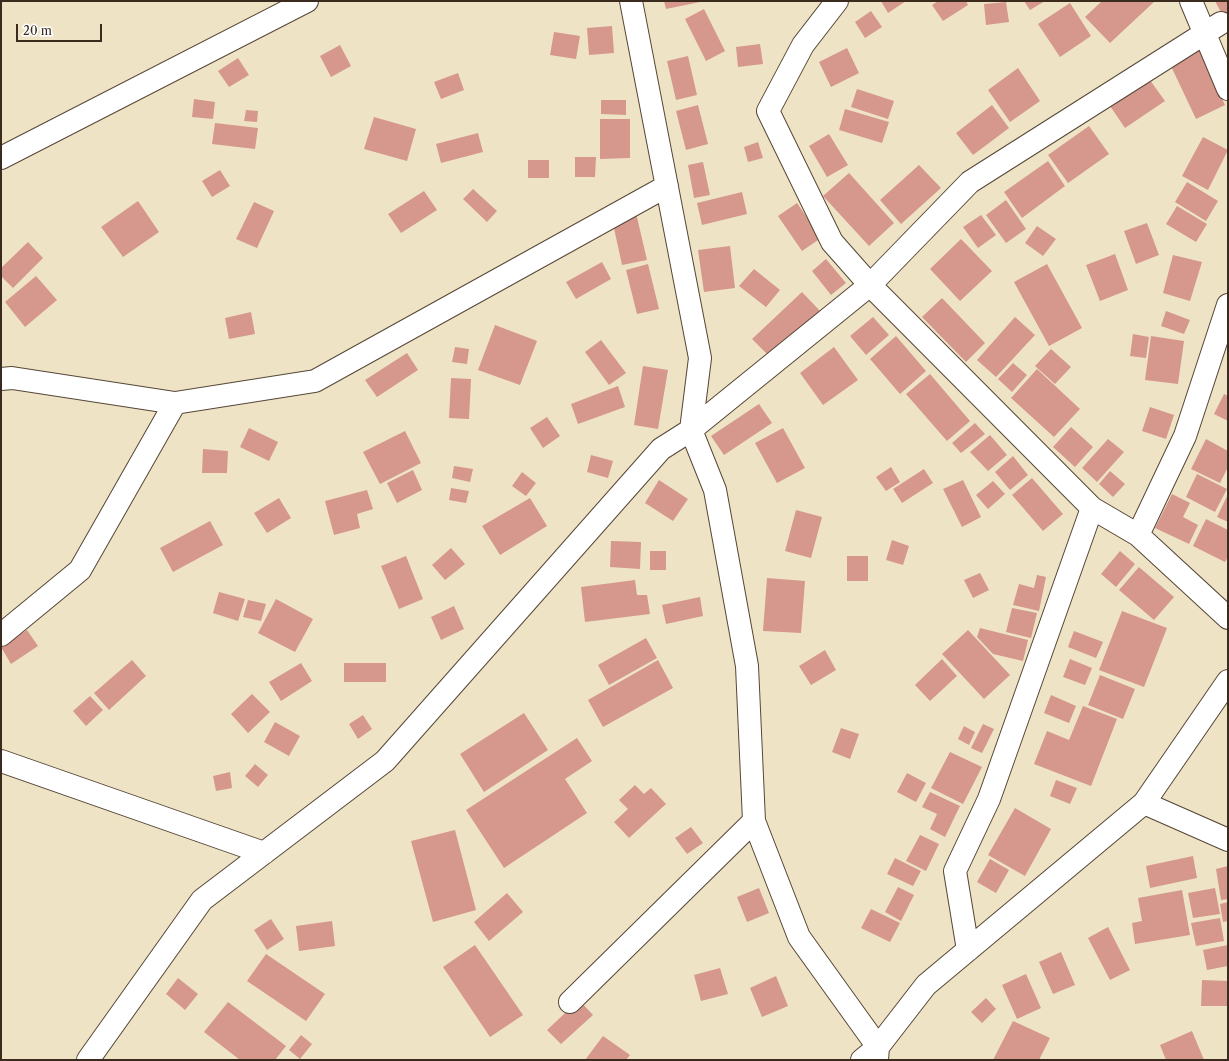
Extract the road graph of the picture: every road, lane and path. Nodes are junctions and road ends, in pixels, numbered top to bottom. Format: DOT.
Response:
graph roads {
  1 [pos="307,1"];
  2 [pos="631,1"];
  3 [pos="837,1"];
  4 [pos="1192,1"];
  5 [pos="1213,29"];
  6 [pos="1228,89"];
  7 [pos="1,158"];
  8 [pos="667,186"];
  9 [pos="870,285"];
  10 [pos="1228,304"];
  11 [pos="1,379"];
  12 [pos="175,403"];
  13 [pos="692,430"];
  14 [pos="1092,508"];
  15 [pos="1138,535"];
  16 [pos="1228,618"];
  17 [pos="1,635"];
  18 [pos="1228,681"];
  19 [pos="1,762"];
  20 [pos="1144,803"];
  21 [pos="754,821"];
  22 [pos="1228,840"];
  23 [pos="264,853"];
  24 [pos="968,950"];
  25 [pos="570,1002"];
  26 [pos="872,1056"];
  27 [pos="88,1060"];
  1 -- 7 [label="street"];
  2 -- 8 [label="street"];
  3 -- 9 [label="street"];
  4 -- 5 [label="street"];
  5 -- 6 [label="street"];
  5 -- 9 [label="street"];
  8 -- 12 [label="street"];
  8 -- 13 [label="street"];
  9 -- 13 [label="street"];
  9 -- 14 [label="street"];
  10 -- 15 [label="street"];
  11 -- 12 [label="street"];
  12 -- 17 [label="street"];
  13 -- 21 [label="street"];
  13 -- 23 [label="street"];
  14 -- 15 [label="street"];
  14 -- 24 [label="street"];
  15 -- 16 [label="street"];
  18 -- 20 [label="street"];
  19 -- 23 [label="street"];
  20 -- 22 [label="street"];
  20 -- 24 [label="street"];
  21 -- 25 [label="street"];
  21 -- 26 [label="street"];
  23 -- 27 [label="street"];
  24 -- 26 [label="street"];
}
